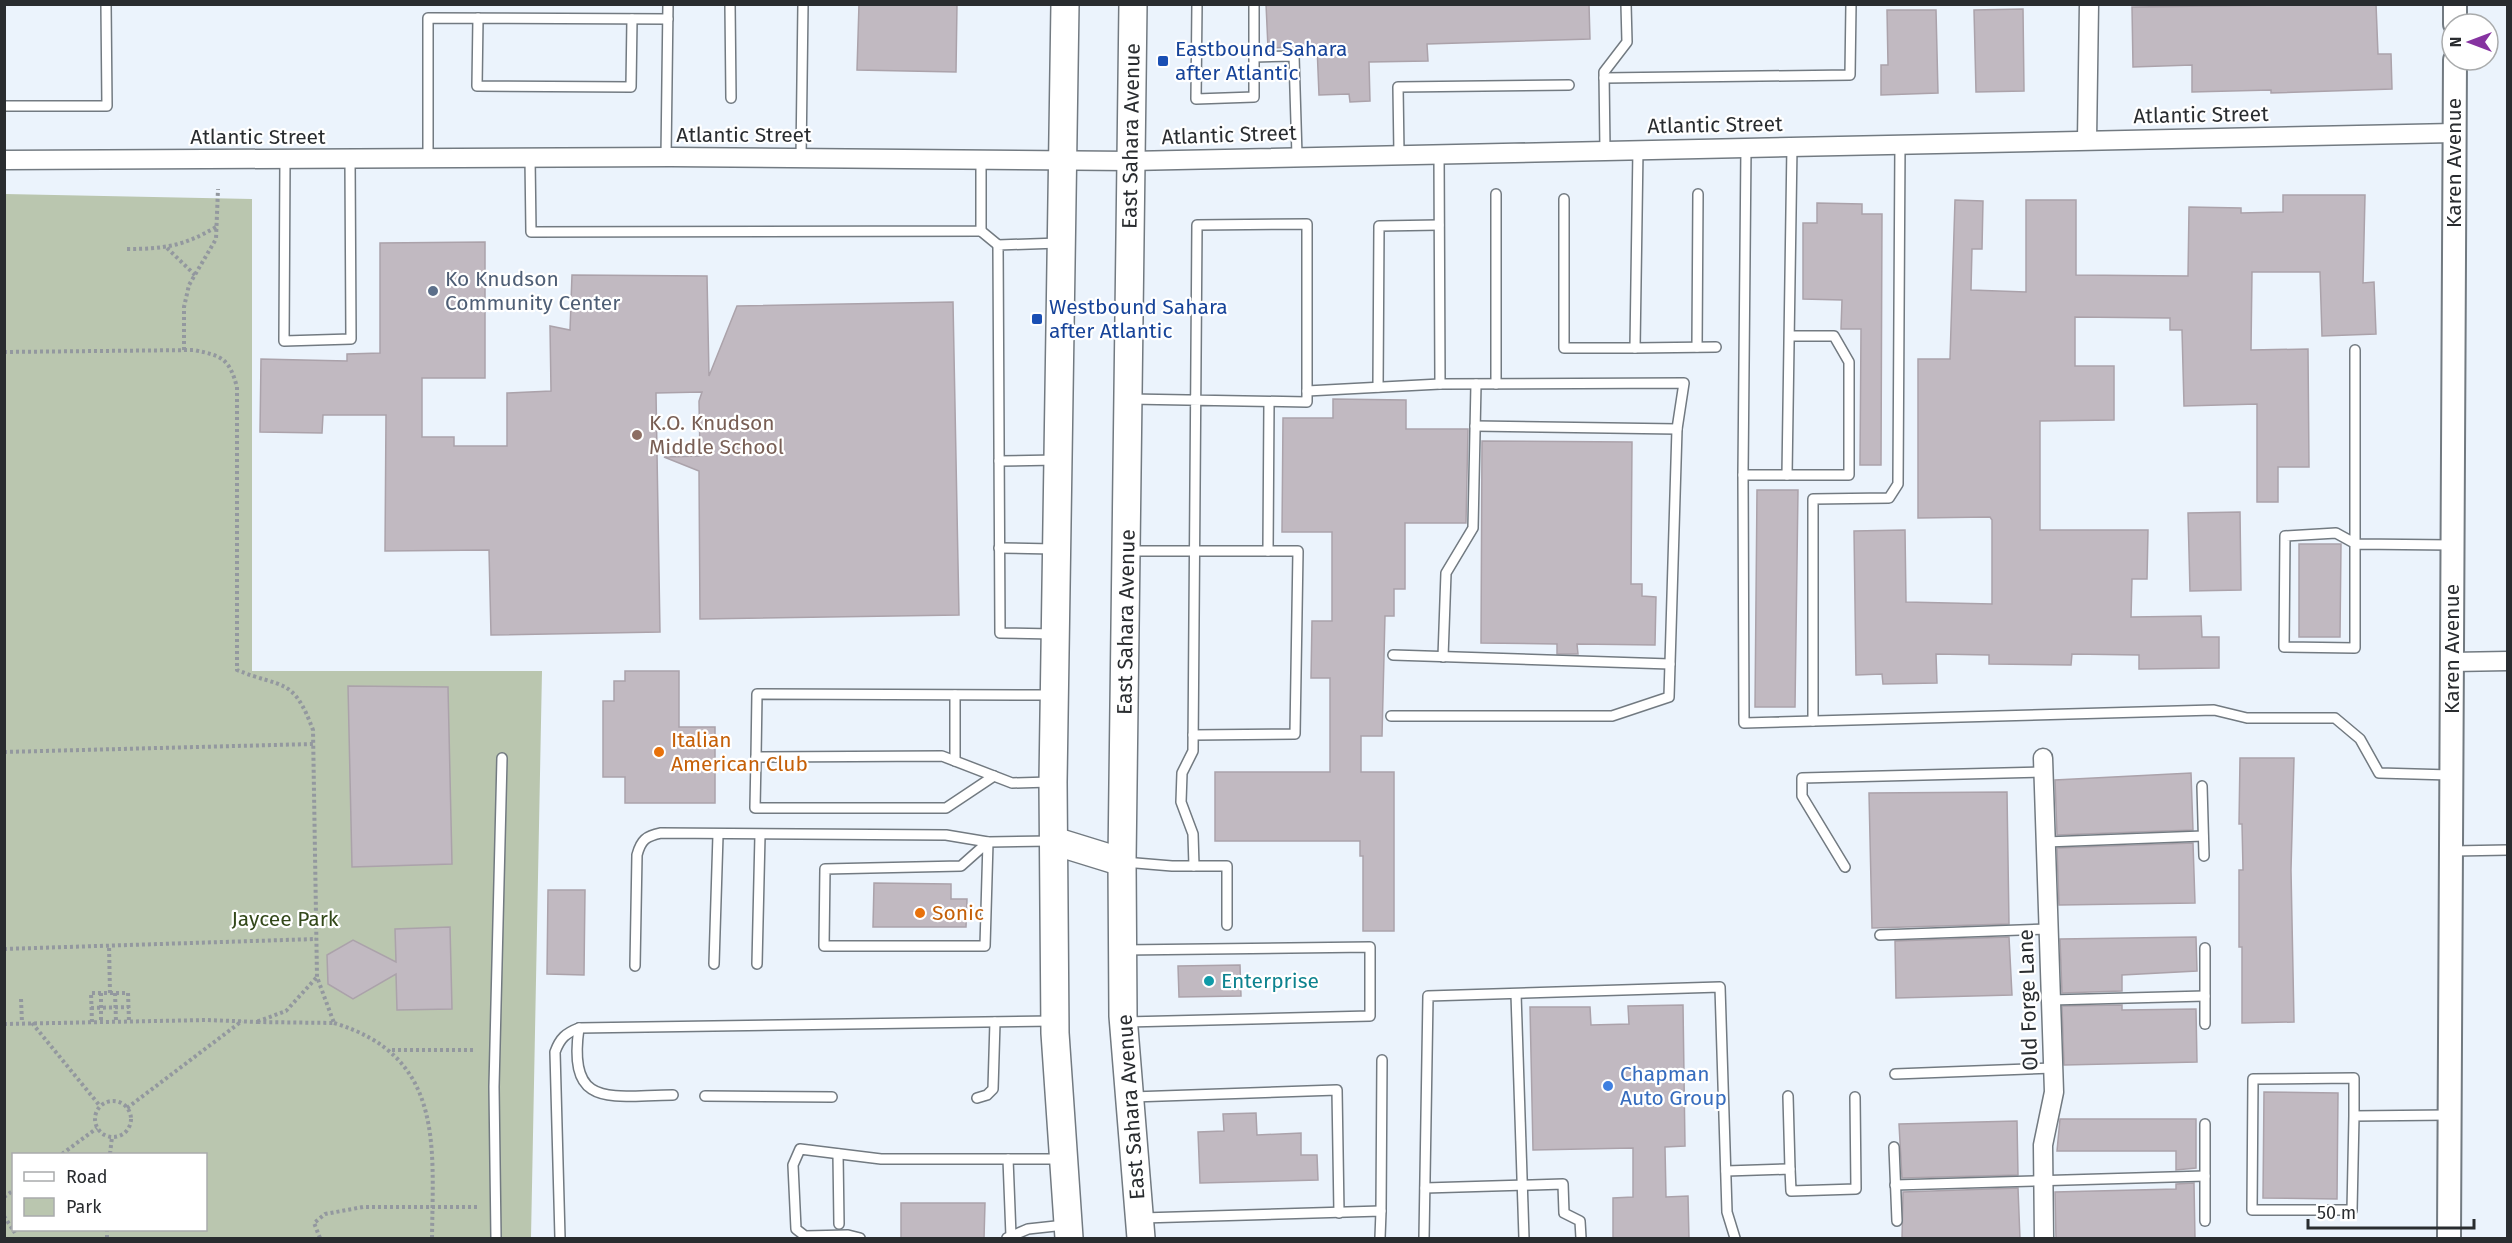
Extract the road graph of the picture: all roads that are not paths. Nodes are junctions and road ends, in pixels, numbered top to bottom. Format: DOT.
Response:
graph roads {
  1 [pos="106,4"];
  2 [pos="668,4"];
  3 [pos="730,4"];
  4 [pos="803,4"];
  5 [pos="1065,4"];
  6 [pos="1133,4"];
  7 [pos="1197,4"];
  8 [pos="1254,4"];
  9 [pos="1626,4"];
  10 [pos="1851,4"];
  11 [pos="2089,4"];
  12 [pos="478,18"];
  13 [pos="632,19"];
  14 [pos="668,19"];
  15 [pos="1254,57"];
  16 [pos="2455,72"];
  17 [pos="1604,78"];
  18 [pos="1569,85"];
  19 [pos="731,98"];
  20 [pos="4,106"];
  21 [pos="2454,133"];
  22 [pos="2087,140"];
  23 [pos="1900,143"];
  24 [pos="1792,146"];
  25 [pos="1746,147"];
  26 [pos="1638,149"];
  27 [pos="1605,150"];
  28 [pos="1439,153"];
  29 [pos="1399,154"];
  30 [pos="1297,156"];
  31 [pos="666,157"];
  32 [pos="428,158"];
  33 [pos="530,158"];
  34 [pos="801,158"];
  35 [pos="981,158"];
  36 [pos="285,159"];
  37 [pos="350,159"];
  38 [pos="1063,159"];
  39 [pos="4,160"];
  40 [pos="1130,160"];
  41 [pos="1496,194"];
  42 [pos="1698,195"];
  43 [pos="1564,199"];
  44 [pos="1439,225"];
  45 [pos="981,231"];
  46 [pos="1061,243"];
  47 [pos="998,245"];
  48 [pos="1790,336"];
  49 [pos="1697,347"];
  50 [pos="1716,347"];
  51 [pos="1635,348"];
  52 [pos="2355,350"];
  53 [pos="1440,384"];
  54 [pos="1476,384"];
  55 [pos="1496,384"];
  56 [pos="1378,387"];
  57 [pos="1307,391"];
  58 [pos="1128,399"];
  59 [pos="1196,400"];
  60 [pos="1269,402"];
  61 [pos="1475,426"];
  62 [pos="1677,429"];
  63 [pos="1058,460"];
  64 [pos="999,461"];
  65 [pos="1743,475"];
  66 [pos="1787,475"];
  67 [pos="2356,544"];
  68 [pos="2452,545"];
  69 [pos="999,548"];
  70 [pos="1056,549"];
  71 [pos="1126,551"];
  72 [pos="1195,551"];
  73 [pos="1269,551"];
  74 [pos="1055,634"];
  75 [pos="1393,656"];
  76 [pos="1443,657"];
  77 [pos="2508,661"];
  78 [pos="2451,662"];
  79 [pos="1670,664"];
  80 [pos="955,695"];
  81 [pos="1054,695"];
  82 [pos="1391,716"];
  83 [pos="1813,721"];
  84 [pos="1193,735"];
  85 [pos="756,757"];
  86 [pos="502,758"];
  87 [pos="955,761"];
  88 [pos="2043,765"];
  89 [pos="2452,775"];
  90 [pos="994,776"];
  91 [pos="1053,782"];
  92 [pos="2202,786"];
  93 [pos="718,835"];
  94 [pos="760,835"];
  95 [pos="2203,836"];
  96 [pos="1054,841"];
  97 [pos="988,842"];
  98 [pos="2046,842"];
  99 [pos="2508,850"];
  100 [pos="2453,851"];
  101 [pos="2204,856"];
  102 [pos="1122,862"];
  103 [pos="1194,866"];
  104 [pos="1845,867"];
  105 [pos="1227,925"];
  106 [pos="2049,929"];
  107 [pos="1880,935"];
  108 [pos="2205,948"];
  109 [pos="1122,950"];
  110 [pos="714,964"];
  111 [pos="758,964"];
  112 [pos="635,966"];
  113 [pos="1516,994"];
  114 [pos="2205,996"];
  115 [pos="2051,1000"];
  116 [pos="1055,1021"];
  117 [pos="995,1022"];
  118 [pos="1124,1022"];
  119 [pos="2205,1024"];
  120 [pos="579,1028"];
  121 [pos="1382,1060"];
  122 [pos="2053,1068"];
  123 [pos="1895,1074"];
  124 [pos="673,1095"];
  125 [pos="705,1096"];
  126 [pos="1788,1096"];
  127 [pos="832,1097"];
  128 [pos="1129,1097"];
  129 [pos="1855,1097"];
  130 [pos="976,1098"];
  131 [pos="2450,1115"];
  132 [pos="2354,1116"];
  133 [pos="2205,1124"];
  134 [pos="1894,1147"];
  135 [pos="838,1154"];
  136 [pos="1008,1159"];
  137 [pos="1064,1159"];
  138 [pos="1790,1169"];
  139 [pos="1726,1171"];
  140 [pos="2205,1176"];
  141 [pos="2043,1180"];
  142 [pos="1895,1185"];
  143 [pos="1522,1187"];
  144 [pos="1425,1188"];
  145 [pos="1381,1211"];
  146 [pos="1339,1213"];
  147 [pos="1897,1221"];
  148 [pos="2205,1221"];
  149 [pos="839,1224"];
  150 [pos="1140,1229"];
  151 [pos="1069,1232"];
  152 [pos="1009,1237"];
  153 [pos="496,1239"];
  154 [pos="560,1239"];
  155 [pos="860,1239"];
  156 [pos="1380,1239"];
  157 [pos="1424,1239"];
  158 [pos="1524,1239"];
  159 [pos="1581,1239"];
  160 [pos="1735,1239"];
  161 [pos="2044,1239"];
  162 [pos="2449,1239"];
  1 -- 20 [label="lane"];
  2 -- 14 [label="lane"];
  3 -- 19 [label="lane"];
  4 -- 34 [label="lane"];
  5 -- 38 [label="main road"];
  6 -- 40 [label="main road, East Sahara Avenue"];
  7 -- 15 [label="lane"];
  8 -- 15 [label="lane"];
  9 -- 17 [label="lane"];
  10 -- 17 [label="lane"];
  11 -- 22 [label="street"];
  12 -- 13 [label="lane"];
  12 -- 13 [label="lane"];
  12 -- 32 [label="lane"];
  13 -- 14 [label="lane"];
  14 -- 31 [label="lane"];
  15 -- 30 [label="lane"];
  16 -- 21 [label="street, Karen Avenue"];
  17 -- 27 [label="lane"];
  18 -- 29 [label="lane"];
  21 -- 22 [label="street, Atlantic Street"];
  21 -- 68 [label="street, Karen Avenue"];
  22 -- 23 [label="street, Atlantic Street"];
  23 -- 24 [label="street, Atlantic Street"];
  23 -- 83 [label="lane"];
  24 -- 25 [label="street, Atlantic Street"];
  24 -- 48 [label="lane"];
  25 -- 26 [label="street, Atlantic Street"];
  25 -- 65 [label="lane"];
  26 -- 27 [label="street, Atlantic Street"];
  26 -- 51 [label="lane"];
  27 -- 28 [label="street, Atlantic Street"];
  28 -- 29 [label="street, Atlantic Street"];
  28 -- 44 [label="lane"];
  29 -- 30 [label="street, Atlantic Street"];
  30 -- 40 [label="street, Atlantic Street"];
  31 -- 33 [label="street, Atlantic Street"];
  31 -- 34 [label="street, Atlantic Street"];
  32 -- 33 [label="street, Atlantic Street"];
  32 -- 37 [label="street, Atlantic Street"];
  33 -- 45 [label="lane"];
  34 -- 35 [label="street, Atlantic Street"];
  35 -- 38 [label="street, Atlantic Street"];
  35 -- 45 [label="lane"];
  36 -- 37 [label="street, Atlantic Street"];
  36 -- 37 [label="lane"];
  36 -- 39 [label="street, Atlantic Street"];
  38 -- 40 [label="street, Atlantic Street"];
  38 -- 46 [label="main road"];
  40 -- 58 [label="main road, East Sahara Avenue"];
  41 -- 55 [label="lane"];
  42 -- 49 [label="lane"];
  43 -- 51 [label="lane"];
  44 -- 53 [label="lane"];
  44 -- 56 [label="lane"];
  45 -- 47 [label="lane"];
  46 -- 47 [label="lane"];
  46 -- 63 [label="main road"];
  47 -- 64 [label="lane"];
  48 -- 66 [label="lane"];
  48 -- 66 [label="lane"];
  49 -- 50 [label="lane"];
  49 -- 51 [label="lane"];
  52 -- 67 [label="lane"];
  53 -- 54 [label="lane"];
  53 -- 56 [label="lane"];
  54 -- 55 [label="lane"];
  54 -- 61 [label="lane"];
  55 -- 62 [label="lane"];
  56 -- 57 [label="lane"];
  57 -- 59 [label="lane"];
  57 -- 60 [label="lane"];
  58 -- 59 [label="lane"];
  58 -- 71 [label="main road, East Sahara Avenue"];
  59 -- 60 [label="lane"];
  59 -- 72 [label="lane"];
  60 -- 73 [label="lane"];
  61 -- 62 [label="lane"];
  61 -- 76 [label="lane"];
  62 -- 79 [label="lane"];
  63 -- 64 [label="lane"];
  63 -- 70 [label="main road"];
  64 -- 69 [label="lane"];
  65 -- 66 [label="lane"];
  65 -- 83 [label="lane"];
  67 -- 67 [label="lane"];
  67 -- 68 [label="lane"];
  68 -- 78 [label="street, Karen Avenue"];
  69 -- 70 [label="lane"];
  69 -- 74 [label="lane"];
  70 -- 74 [label="main road"];
  71 -- 72 [label="lane"];
  71 -- 102 [label="main road, East Sahara Avenue"];
  72 -- 73 [label="lane"];
  72 -- 84 [label="lane"];
  73 -- 84 [label="lane"];
  74 -- 81 [label="main road"];
  75 -- 76 [label="lane"];
  76 -- 79 [label="lane"];
  77 -- 78 [label="street"];
  78 -- 89 [label="street, Karen Avenue"];
  79 -- 82 [label="lane"];
  80 -- 81 [label="lane"];
  80 -- 85 [label="lane"];
  80 -- 87 [label="lane"];
  81 -- 91 [label="main road"];
  83 -- 89 [label="lane"];
  84 -- 103 [label="lane"];
  85 -- 87 [label="lane"];
  85 -- 90 [label="lane"];
  86 -- 153 [label="lane"];
  87 -- 90 [label="lane"];
  88 -- 98 [label="street, Old Forge Lane"];
  88 -- 104 [label="lane"];
  89 -- 100 [label="street, Karen Avenue"];
  90 -- 91 [label="lane"];
  91 -- 96 [label="main road"];
  92 -- 95 [label="lane"];
  93 -- 94 [label="lane"];
  93 -- 110 [label="lane"];
  93 -- 112 [label="lane"];
  94 -- 97 [label="lane"];
  94 -- 111 [label="lane"];
  95 -- 98 [label="lane"];
  95 -- 101 [label="lane"];
  96 -- 97 [label="lane"];
  96 -- 102 [label="main road"];
  96 -- 116 [label="main road"];
  97 -- 97 [label="lane"];
  98 -- 106 [label="street, Old Forge Lane"];
  99 -- 100 [label="lane"];
  100 -- 131 [label="street, Karen Avenue"];
  102 -- 103 [label="lane"];
  102 -- 109 [label="main road, East Sahara Avenue"];
  103 -- 105 [label="lane"];
  106 -- 107 [label="lane"];
  106 -- 115 [label="street, Old Forge Lane"];
  108 -- 114 [label="lane"];
  109 -- 118 [label="main road, East Sahara Avenue"];
  109 -- 118 [label="lane"];
  113 -- 139 [label="lane"];
  113 -- 143 [label="lane"];
  113 -- 144 [label="lane"];
  114 -- 115 [label="lane"];
  114 -- 119 [label="lane"];
  115 -- 122 [label="street, Old Forge Lane"];
  116 -- 117 [label="lane"];
  116 -- 137 [label="main road"];
  117 -- 120 [label="lane"];
  117 -- 130 [label="lane"];
  118 -- 128 [label="main road, East Sahara Avenue"];
  120 -- 124 [label="lane"];
  120 -- 154 [label="lane"];
  121 -- 145 [label="lane"];
  122 -- 123 [label="lane"];
  122 -- 141 [label="street, Old Forge Lane"];
  125 -- 127 [label="lane"];
  126 -- 138 [label="lane"];
  128 -- 146 [label="lane"];
  128 -- 150 [label="main road, East Sahara Avenue"];
  129 -- 138 [label="lane"];
  131 -- 132 [label="lane"];
  131 -- 162 [label="street, Karen Avenue"];
  132 -- 132 [label="lane"];
  133 -- 140 [label="lane"];
  134 -- 142 [label="lane"];
  135 -- 136 [label="lane"];
  135 -- 149 [label="lane"];
  135 -- 155 [label="lane"];
  136 -- 137 [label="lane"];
  136 -- 152 [label="lane"];
  137 -- 151 [label="main road"];
  138 -- 139 [label="lane"];
  139 -- 160 [label="lane"];
  140 -- 141 [label="lane"];
  140 -- 148 [label="lane"];
  141 -- 142 [label="lane"];
  141 -- 161 [label="street, Old Forge Lane"];
  142 -- 147 [label="lane"];
  143 -- 144 [label="lane"];
  143 -- 158 [label="lane"];
  143 -- 159 [label="lane"];
  144 -- 157 [label="lane"];
  145 -- 146 [label="lane"];
  145 -- 156 [label="lane"];
  146 -- 150 [label="lane"];
  151 -- 152 [label="lane"];
}
